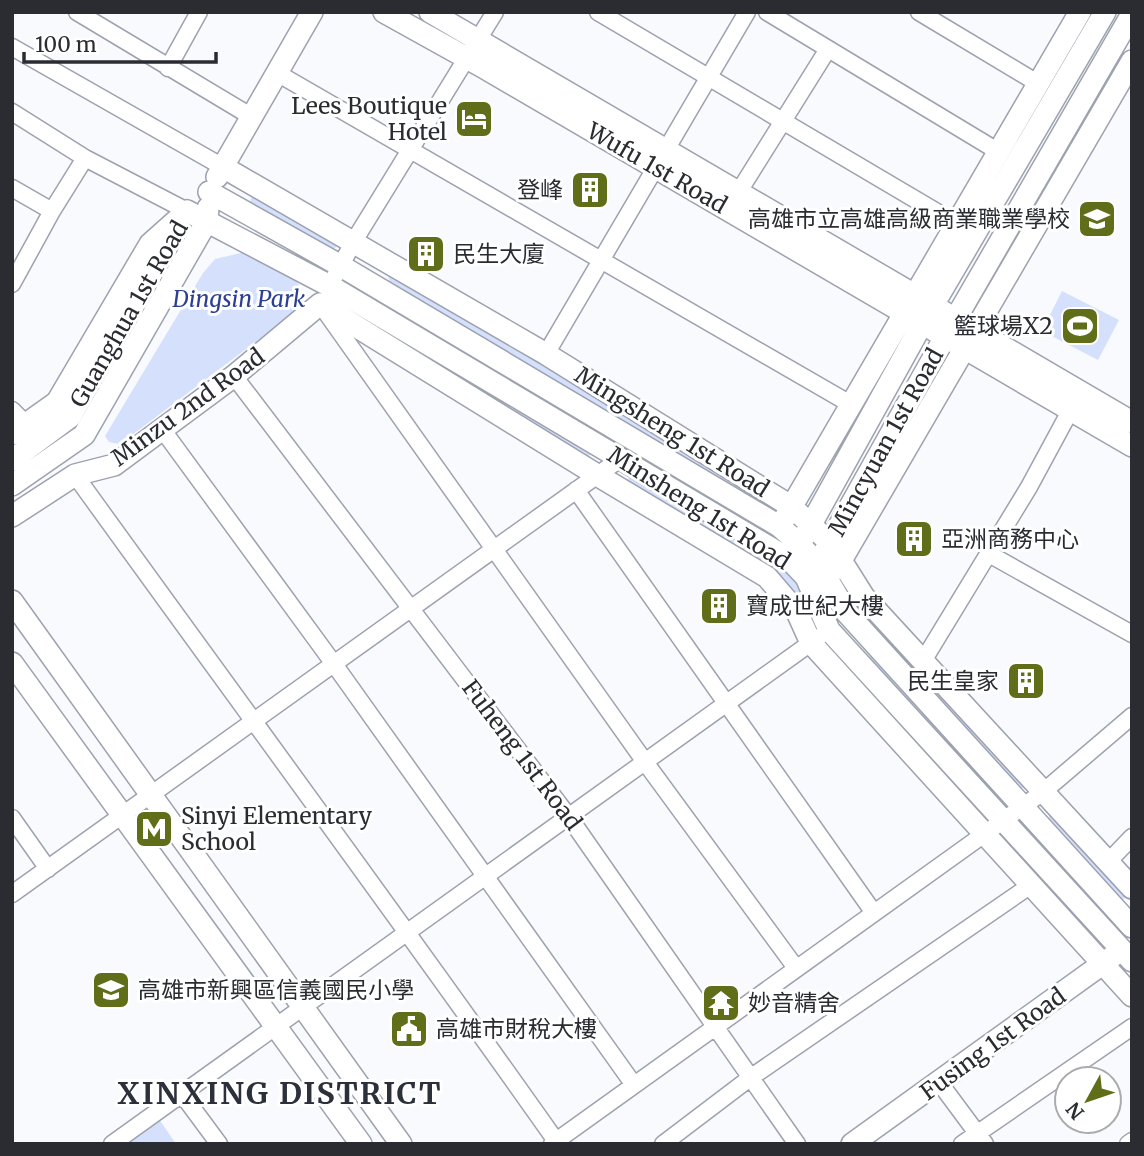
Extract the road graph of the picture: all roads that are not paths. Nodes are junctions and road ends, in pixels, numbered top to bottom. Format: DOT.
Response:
graph roads {
  1 [pos="77,12"];
  2 [pos="199,12"];
  3 [pos="312,12"];
  4 [pos="384,12"];
  5 [pos="430,12"];
  6 [pos="495,12"];
  7 [pos="598,12"];
  8 [pos="747,12"];
  9 [pos="767,12"];
  10 [pos="919,12"];
  11 [pos="1080,12"];
  12 [pos="1102,13"];
  13 [pos="1129,24"];
  14 [pos="479,39"];
  15 [pos="12,47"];
  16 [pos="828,49"];
  17 [pos="468,58"];
  18 [pos="1132,61"];
  19 [pos="168,68"];
  20 [pos="277,73"];
  21 [pos="709,76"];
  22 [pos="1039,84"];
  23 [pos="12,112"];
  24 [pos="252,117"];
  25 [pos="783,120"];
  26 [pos="411,149"];
  27 [pos="999,152"];
  28 [pos="85,158"];
  29 [pos="661,158"];
  30 [pos="223,167"];
  31 [pos="12,188"];
  32 [pos="209,192"];
  33 [pos="738,193"];
  34 [pos="52,211"];
  35 [pos="187,211"];
  36 [pos="207,221"];
  37 [pos="957,224"];
  38 [pos="354,241"];
  39 [pos="18,260"];
  40 [pos="600,261"];
  41 [pos="341,266"];
  42 [pos="12,284"];
  43 [pos="325,295"];
  44 [pos="919,310"];
  45 [pos="950,328"];
  46 [pos="970,339"];
  47 [pos="545,354"];
  48 [pos="234,376"];
  49 [pos="1075,400"];
  50 [pos="852,405"];
  51 [pos="64,410"];
  52 [pos="1132,422"];
  53 [pos="17,423"];
  54 [pos="162,429"];
  55 [pos="84,435"];
  56 [pos="1132,446"];
  57 [pos="620,459"];
  58 [pos="12,460"];
  59 [pos="75,475"];
  60 [pos="597,475"];
  61 [pos="12,485"];
  62 [pos="576,490"];
  63 [pos="792,508"];
  64 [pos="12,516"];
  65 [pos="779,526"];
  66 [pos="800,542"];
  67 [pos="767,544"];
  68 [pos="494,549"];
  69 [pos="835,551"];
  70 [pos="989,554"];
  71 [pos="812,570"];
  72 [pos="823,589"];
  73 [pos="864,597"];
  74 [pos="12,601"];
  75 [pos="412,608"];
  76 [pos="797,612"];
  77 [pos="846,612"];
  78 [pos="829,630"];
  79 [pos="1132,634"];
  80 [pos="811,643"];
  81 [pos="923,661"];
  82 [pos="12,663"];
  83 [pos="334,664"];
  84 [pos="725,704"];
  85 [pos="1132,716"];
  86 [pos="253,722"];
  87 [pos="645,762"];
  88 [pos="1043,792"];
  89 [pos="151,795"];
  90 [pos="1021,807"];
  91 [pos="122,816"];
  92 [pos="569,817"];
  93 [pos="12,818"];
  94 [pos="1003,820"];
  95 [pos="985,833"];
  96 [pos="1132,836"];
  97 [pos="1108,862"];
  98 [pos="48,869"];
  99 [pos="485,877"];
  100 [pos="1031,885"];
  101 [pos="1132,888"];
  102 [pos="12,894"];
  103 [pos="874,913"];
  104 [pos="1132,927"];
  105 [pos="409,932"];
  106 [pos="1128,951"];
  107 [pos="1104,965"];
  108 [pos="796,968"];
  109 [pos="1132,996"];
  110 [pos="303,1007"];
  111 [pos="275,1027"];
  112 [pos="715,1027"];
  113 [pos="1132,1027"];
  114 [pos="751,1078"];
  115 [pos="939,1082"];
  116 [pos="635,1085"];
  117 [pos="182,1094"];
  118 [pos="981,1139"];
  119 [pos="554,1142"];
  120 [pos="112,1144"];
  121 [pos="219,1144"];
  122 [pos="361,1144"];
  123 [pos="401,1144"];
  124 [pos="663,1144"];
  125 [pos="797,1144"];
  126 [pos="852,1144"];
  127 [pos="962,1144"];
  1 -- 19 [label="street"];
  2 -- 19 [label="street"];
  3 -- 20 [label="street"];
  4 -- 17 [label="street, Wufu 1st Road"];
  5 -- 14 [label="street, Wufu 1st Road"];
  6 -- 14 [label="street"];
  7 -- 21 [label="street"];
  8 -- 21 [label="street"];
  9 -- 16 [label="street"];
  10 -- 22 [label="street"];
  11 -- 22 [label="street, Mincyuan 1st Road"];
  12 -- 13 [label="street"];
  12 -- 44 [label="street, Mincyuan 1st Road"];
  13 -- 45 [label="street, Mincyuan 1st Road"];
  14 -- 17 [label="street"];
  14 -- 29 [label="street, Wufu 1st Road"];
  15 -- 30 [label="street"];
  16 -- 25 [label="street"];
  16 -- 27 [label="street"];
  17 -- 26 [label="street"];
  17 -- 29 [label="street, Wufu 1st Road"];
  18 -- 46 [label="street, Mincyuan 1st Road"];
  19 -- 24 [label="street"];
  20 -- 24 [label="street"];
  20 -- 26 [label="street"];
  21 -- 25 [label="street"];
  21 -- 29 [label="street"];
  22 -- 27 [label="street, Mincyuan 1st Road"];
  23 -- 28 [label="street"];
  24 -- 30 [label="street"];
  25 -- 33 [label="street"];
  25 -- 37 [label="street"];
  26 -- 38 [label="street"];
  26 -- 40 [label="street"];
  27 -- 37 [label="street, Mincyuan 1st Road"];
  28 -- 34 [label="street"];
  28 -- 35 [label="street"];
  29 -- 33 [label="street, Wufu 1st Road"];
  29 -- 40 [label="street"];
  29 -- 44 [label="street, Wufu 1st Road"];
  30 -- 32 [label="street"];
  30 -- 38 [label="street, Mingsheng 1st Road"];
  31 -- 34 [label="street"];
  32 -- 35 [label="street, Guanghua 1st Road"];
  32 -- 36 [label="street, Guanghua 1st Road"];
  32 -- 41 [label="street, Minsheng 1st Road"];
  33 -- 44 [label="street, Wufu 1st Road"];
  34 -- 39 [label="street"];
  35 -- 36 [label="street, Minsheng 1st Road"];
  35 -- 51 [label="street, Guanghua 1st Road"];
  36 -- 43 [label="street, Minsheng 1st Road"];
  36 -- 55 [label="street, Guanghua 1st Road"];
  37 -- 44 [label="street, Mincyuan 1st Road"];
  38 -- 41 [label="street"];
  38 -- 47 [label="street, Mingsheng 1st Road"];
  39 -- 42 [label="street"];
  40 -- 47 [label="street"];
  40 -- 50 [label="street"];
  41 -- 43 [label="street"];
  41 -- 65 [label="street, Minsheng 1st Road"];
  43 -- 48 [label="street, Minzu 2nd Road"];
  43 -- 57 [label="street, Minsheng 1st Road"];
  43 -- 60 [label="street, Minsheng 1st Road"];
  43 -- 68 [label="street"];
  44 -- 45 [label="street, Wufu 1st Road"];
  44 -- 50 [label="street, Mincyuan 1st Road"];
  44 -- 66 [label="street, Mincyuan 1st Road"];
  45 -- 46 [label="street, Wufu 1st Road"];
  45 -- 69 [label="street, Mincyuan 1st Road"];
  46 -- 49 [label="street, Wufu 1st Road"];
  46 -- 69 [label="street, Mincyuan 1st Road"];
  47 -- 63 [label="street, Mingsheng 1st Road"];
  48 -- 54 [label="street, Minzu 2nd Road"];
  48 -- 75 [label="street, Fuheng 1st Road"];
  49 -- 52 [label="street"];
  49 -- 56 [label="street"];
  49 -- 70 [label="street"];
  50 -- 63 [label="street, Mincyuan 1st Road"];
  51 -- 53 [label="street"];
  51 -- 58 [label="street"];
  54 -- 59 [label="street, Minzu 2nd Road"];
  54 -- 83 [label="street"];
  55 -- 61 [label="street, Minzu 2nd Road"];
  57 -- 60 [label="street"];
  57 -- 67 [label="street, Minsheng 1st Road"];
  59 -- 64 [label="street, Minzu 2nd Road"];
  59 -- 86 [label="street"];
  60 -- 62 [label="street"];
  60 -- 76 [label="street, Minsheng 1st Road"];
  62 -- 68 [label="street"];
  62 -- 84 [label="street"];
  63 -- 65 [label="street, Mincyuan 1st Road"];
  63 -- 66 [label="street, Mingsheng 1st Road"];
  65 -- 66 [label="street, Minsheng 1st Road"];
  65 -- 67 [label="street, Mincyuan 1st Road"];
  66 -- 67 [label="street, Minsheng 1st Road"];
  66 -- 69 [label="street, Mingsheng 1st Road"];
  66 -- 71 [label="street, Minsheng 1st Road"];
  68 -- 75 [label="street"];
  68 -- 87 [label="street"];
  69 -- 71 [label="street, Mincyuan 1st Road"];
  69 -- 72 [label="street, Mincyuan 1st Road"];
  69 -- 73 [label="street, Mingsheng 1st Road"];
  70 -- 79 [label="street"];
  70 -- 81 [label="street"];
  71 -- 72 [label="street, Minsheng 1st Road"];
  72 -- 76 [label="street, Mincyuan 1st Road"];
  72 -- 77 [label="street, Minsheng 1st Road"];
  72 -- 78 [label="street, Minsheng 1st Road"];
  73 -- 77 [label="street"];
  73 -- 81 [label="street, Mingsheng 1st Road"];
  74 -- 89 [label="street"];
  75 -- 83 [label="street"];
  75 -- 92 [label="street, Fuheng 1st Road"];
  76 -- 80 [label="street, Minsheng 1st Road"];
  77 -- 78 [label="street"];
  77 -- 90 [label="street, Minsheng 1st Road"];
  78 -- 80 [label="street"];
  78 -- 94 [label="street, Minsheng 1st Road"];
  80 -- 84 [label="street"];
  80 -- 95 [label="street, Minsheng 1st Road"];
  81 -- 88 [label="street, Mingsheng 1st Road"];
  82 -- 91 [label="street"];
  83 -- 86 [label="street"];
  83 -- 99 [label="street"];
  84 -- 87 [label="street"];
  84 -- 103 [label="street"];
  85 -- 88 [label="street"];
  86 -- 89 [label="street"];
  86 -- 105 [label="street"];
  87 -- 92 [label="street"];
  87 -- 108 [label="street"];
  88 -- 90 [label="street"];
  88 -- 97 [label="street"];
  89 -- 91 [label="street"];
  89 -- 110 [label="street"];
  90 -- 94 [label="street"];
  90 -- 104 [label="street, Minsheng 1st Road"];
  91 -- 98 [label="street"];
  91 -- 111 [label="street"];
  92 -- 99 [label="street"];
  92 -- 112 [label="street, Fuheng 1st Road"];
  93 -- 98 [label="street"];
  94 -- 95 [label="street"];
  94 -- 106 [label="street, Minsheng 1st Road"];
  95 -- 100 [label="street, Minsheng 1st Road"];
  95 -- 103 [label="street"];
  96 -- 97 [label="street"];
  97 -- 101 [label="street"];
  98 -- 102 [label="street"];
  99 -- 105 [label="street"];
  99 -- 116 [label="street"];
  100 -- 107 [label="street, Minsheng 1st Road"];
  100 -- 114 [label="street"];
  103 -- 108 [label="street"];
  105 -- 110 [label="street"];
  105 -- 119 [label="street"];
  106 -- 107 [label="street, Fusing 1st Road"];
  107 -- 109 [label="street, Minsheng 1st Road"];
  107 -- 115 [label="street, Fusing 1st Road"];
  108 -- 112 [label="street"];
  110 -- 111 [label="street"];
  110 -- 123 [label="street"];
  111 -- 117 [label="street"];
  111 -- 122 [label="street"];
  112 -- 114 [label="street, Fuheng 1st Road"];
  112 -- 116 [label="street"];
  113 -- 118 [label="street"];
  114 -- 124 [label="street"];
  114 -- 125 [label="street, Fuheng 1st Road"];
  115 -- 118 [label="street"];
  115 -- 126 [label="street, Fusing 1st Road"];
  116 -- 119 [label="street"];
  117 -- 120 [label="street"];
  117 -- 121 [label="street"];
  118 -- 127 [label="street"];
}
